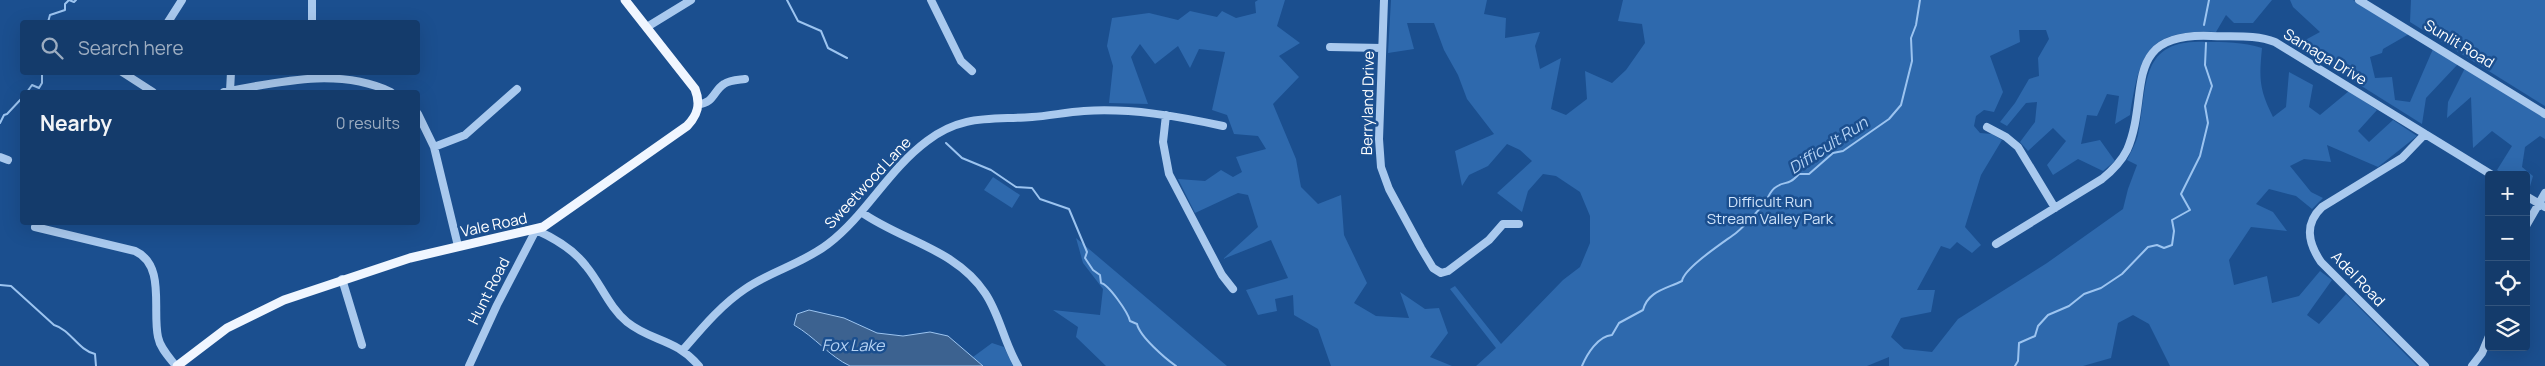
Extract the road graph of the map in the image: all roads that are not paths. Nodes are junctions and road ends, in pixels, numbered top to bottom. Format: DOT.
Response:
graph roads {
  1 [pos="182,0"];
  2 [pos="312,0"];
  3 [pos="625,0"];
  4 [pos="691,0"];
  5 [pos="930,0"];
  6 [pos="1384,0"];
  7 [pos="2359,0"];
  8 [pos="169,20"];
  9 [pos="312,20"];
  10 [pos="647,27"];
  11 [pos="1330,47"];
  12 [pos="1382,48"];
  13 [pos="972,71"];
  14 [pos="129,75"];
  15 [pos="230,75"];
  16 [pos="317,76"];
  17 [pos="745,79"];
  18 [pos="150,90"];
  19 [pos="227,90"];
  20 [pos="238,90"];
  21 [pos="385,90"];
  22 [pos="517,90"];
  23 [pos="699,104"];
  24 [pos="2545,114"];
  25 [pos="1166,115"];
  26 [pos="420,118"];
  27 [pos="1223,126"];
  28 [pos="1987,127"];
  29 [pos="2425,134"];
  30 [pos="434,147"];
  31 [pos="0,157"];
  32 [pos="8,160"];
  33 [pos="2485,171"];
  34 [pos="2545,193"];
  35 [pos="2530,198"];
  36 [pos="2542,205"];
  37 [pos="2055,208"];
  38 [pos="861,212"];
  39 [pos="2530,221"];
  40 [pos="1519,224"];
  41 [pos="35,227"];
  42 [pos="536,230"];
  43 [pos="1996,244"];
  44 [pos="458,246"];
  45 [pos="342,279"];
  46 [pos="1233,289"];
  47 [pos="362,345"];
  48 [pos="2485,346"];
  49 [pos="683,350"];
  50 [pos="177,366"];
  51 [pos="469,366"];
  52 [pos="699,366"];
  53 [pos="1018,366"];
  54 [pos="2425,366"];
  55 [pos="2472,366"];
  1 -- 8 [label="street"];
  2 -- 9 [label="street"];
  3 -- 10 [label="main road"];
  4 -- 10 [label="street"];
  5 -- 13 [label="street"];
  6 -- 12 [label="street, Berryland Drive"];
  7 -- 24 [label="street, Sunlit Road"];
  10 -- 23 [label="main road"];
  11 -- 12 [label="street"];
  12 -- 40 [label="street, Berryland Drive"];
  14 -- 18 [label="street"];
  15 -- 19 [label="street"];
  16 -- 20 [label="street"];
  16 -- 21 [label="street"];
  17 -- 23 [label="street"];
  22 -- 30 [label="street"];
  23 -- 42 [label="main road, Vale Road"];
  25 -- 27 [label="street, Sweetwood Lane"];
  25 -- 38 [label="street, Sweetwood Lane"];
  25 -- 46 [label="street"];
  26 -- 30 [label="street"];
  28 -- 37 [label="street"];
  29 -- 33 [label="street, Samaga Drive"];
  29 -- 37 [label="street, Samaga Drive"];
  29 -- 54 [label="street, Adel Road"];
  30 -- 44 [label="street"];
  31 -- 32 [label="street"];
  34 -- 36 [label="street"];
  35 -- 36 [label="street"];
  36 -- 39 [label="street"];
  37 -- 43 [label="street, Samaga Drive"];
  38 -- 49 [label="street, Sweetwood Lane"];
  38 -- 53 [label="street"];
  41 -- 50 [label="street"];
  42 -- 44 [label="main road, Vale Road"];
  42 -- 49 [label="street"];
  42 -- 51 [label="street, Hunt Road"];
  44 -- 45 [label="main road, Vale Road"];
  45 -- 47 [label="street"];
  45 -- 50 [label="main road, Vale Road"];
  48 -- 55 [label="street"];
  49 -- 52 [label="street"];
}
